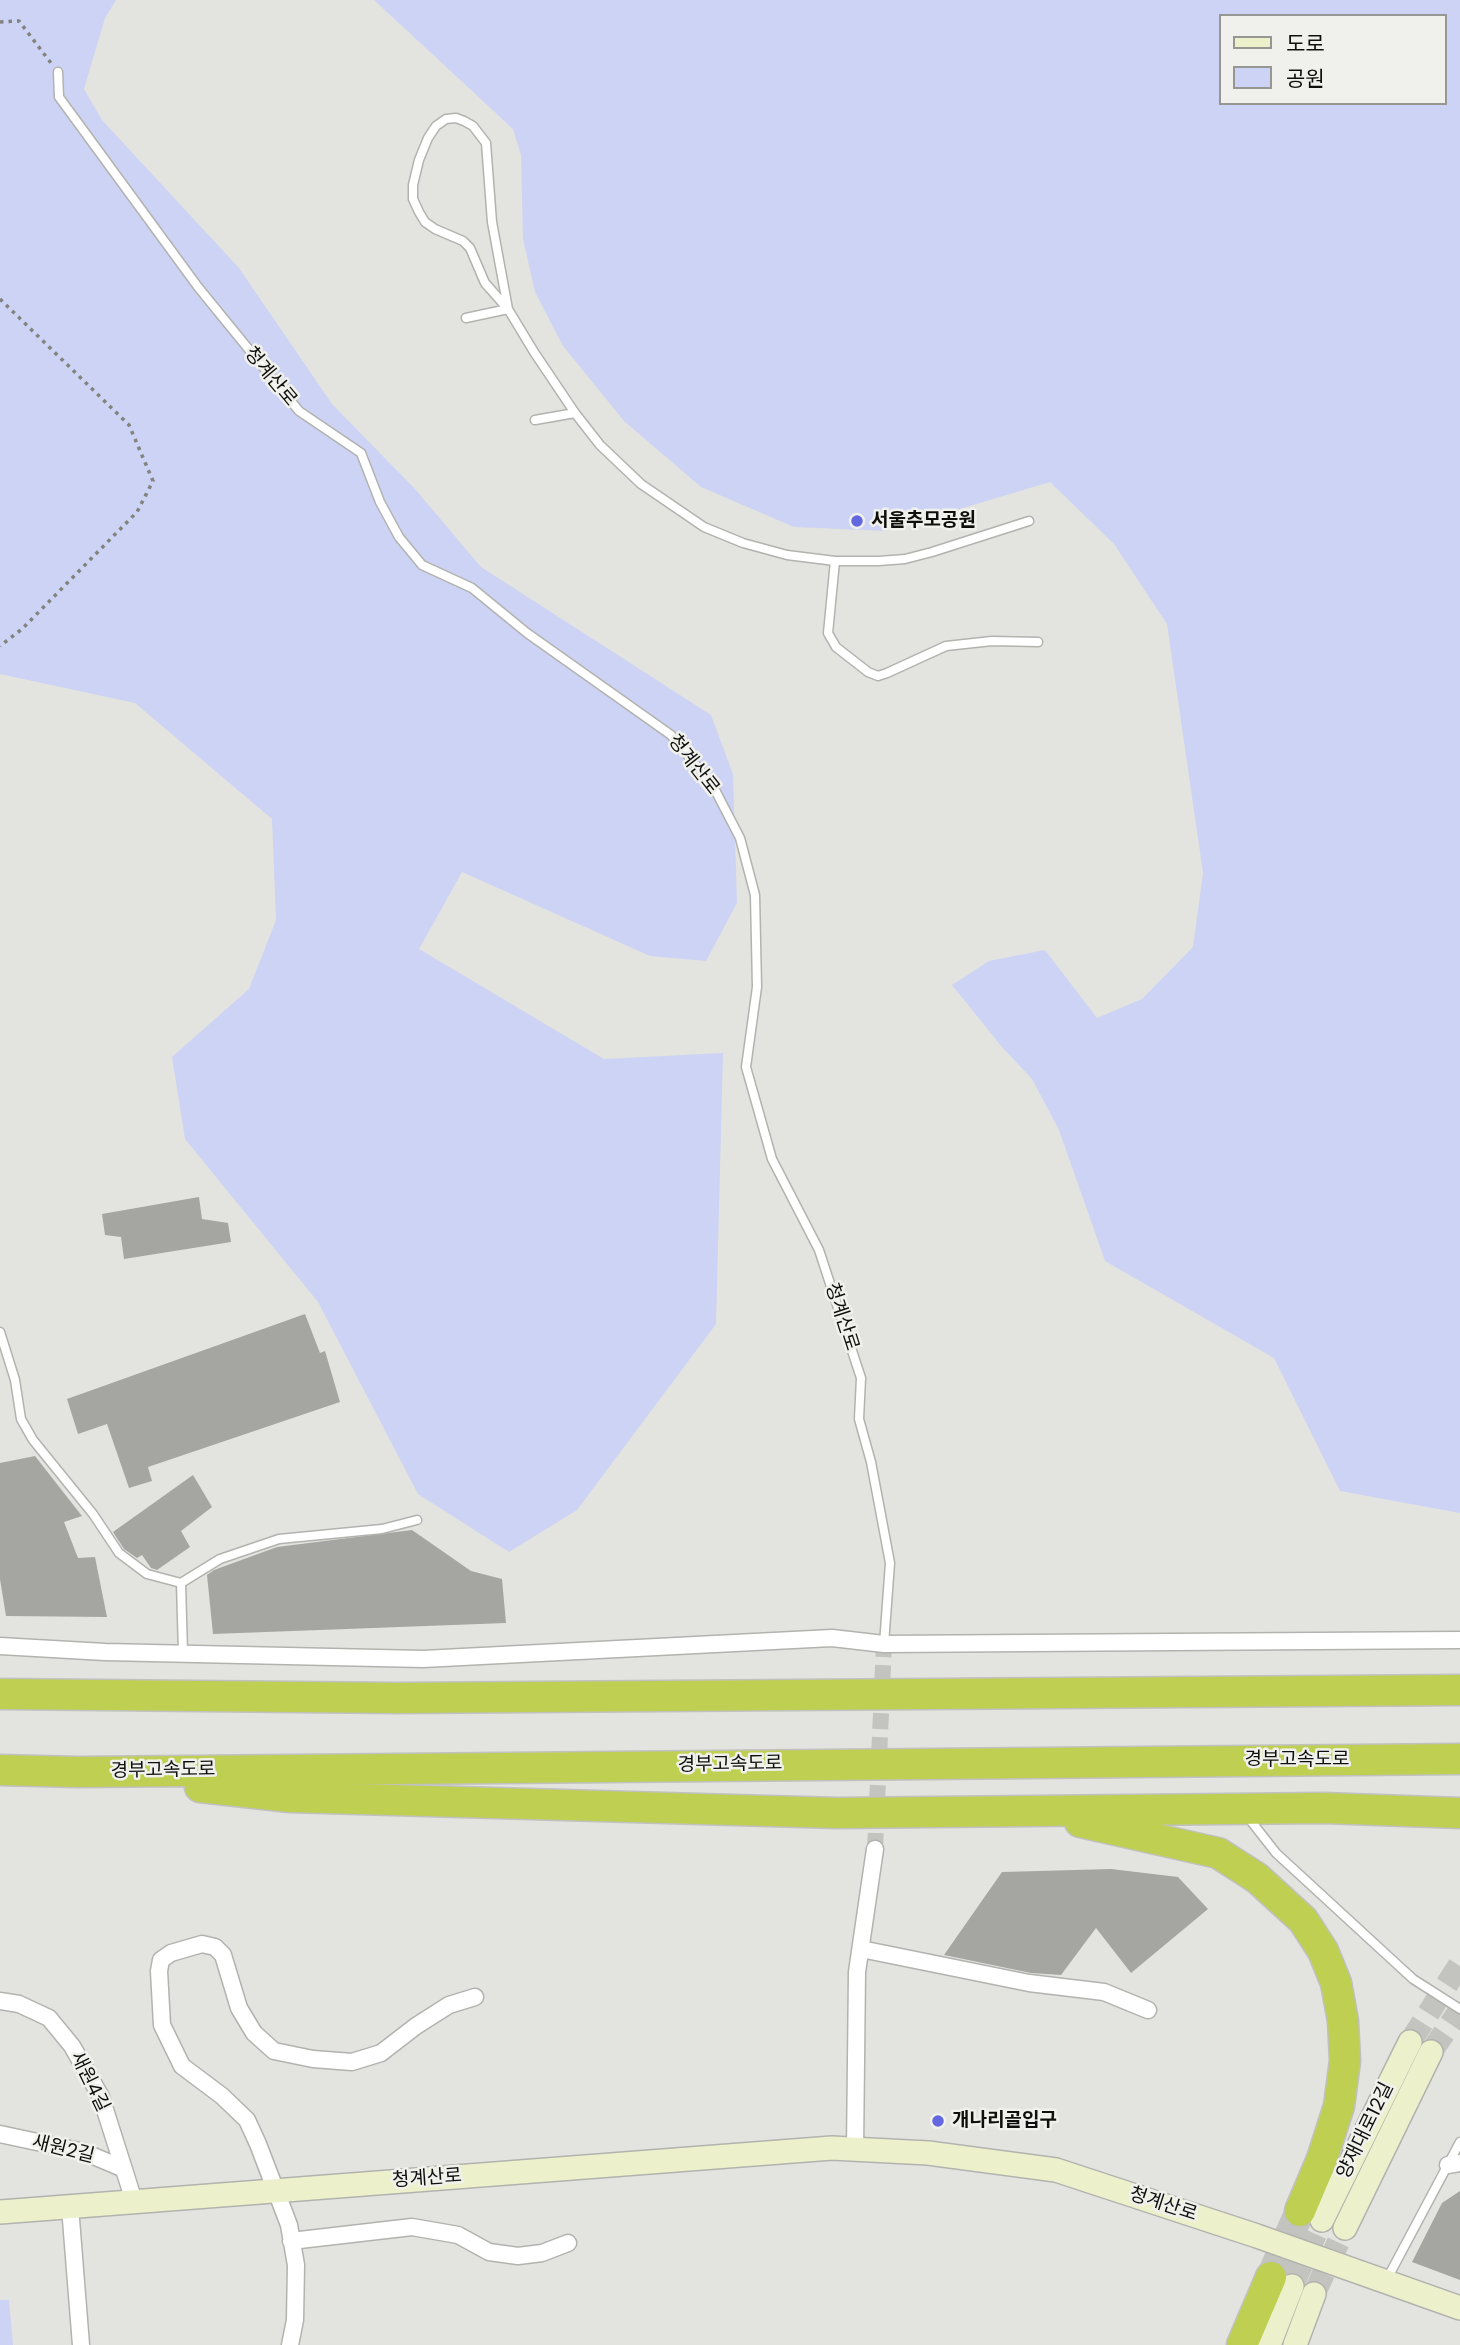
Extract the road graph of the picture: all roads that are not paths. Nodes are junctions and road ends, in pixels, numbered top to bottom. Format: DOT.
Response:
graph roads {
  1 [pos="58,72"];
  2 [pos="508,309"];
  3 [pos="467,317"];
  4 [pos="575,413"];
  5 [pos="535,420"];
  6 [pos="1028,521"];
  7 [pos="835,561"];
  8 [pos="1038,642"];
  9 [pos="0,1332"];
  10 [pos="417,1520"];
  11 [pos="181,1583"];
  12 [pos="1460,1640"];
  13 [pos="884,1644"];
  14 [pos="0,1646"];
  15 [pos="183,1653"];
  16 [pos="1460,1690"];
  17 [pos="0,1694"];
  18 [pos="1460,1759"];
  19 [pos="0,1770"];
  20 [pos="78,1772"];
  21 [pos="1240,1808"];
  22 [pos="905,1812"];
  23 [pos="1460,1813"];
  24 [pos="874,1849"];
  25 [pos="860,1949"];
  26 [pos="475,1997"];
  27 [pos="0,2001"];
  28 [pos="1460,2009"];
  29 [pos="1148,2010"];
  30 [pos="1410,2042"];
  31 [pos="1431,2052"];
  32 [pos="0,2134"];
  33 [pos="1460,2142"];
  34 [pos="855,2149"];
  35 [pos="1454,2164"];
  36 [pos="124,2169"];
  37 [pos="275,2190"];
  38 [pos="134,2201"];
  39 [pos="70,2207"];
  40 [pos="0,2212"];
  41 [pos="1311,2215"];
  42 [pos="1345,2228"];
  43 [pos="292,2241"];
  44 [pos="568,2243"];
  45 [pos="1386,2281"];
  46 [pos="1281,2282"];
  47 [pos="1314,2294"];
  48 [pos="1460,2308"];
  49 [pos="81,2345"];
  50 [pos="290,2345"];
  51 [pos="1242,2345"];
  52 [pos="1269,2345"];
  53 [pos="1295,2345"];
  1 -- 13 [label="lane, 청계산로"];
  2 -- 2 [label="lane"];
  2 -- 3 [label="lane"];
  2 -- 4 [label="lane"];
  4 -- 5 [label="lane"];
  4 -- 7 [label="lane"];
  6 -- 7 [label="lane"];
  7 -- 8 [label="lane"];
  9 -- 11 [label="lane"];
  10 -- 11 [label="lane"];
  11 -- 15 [label="lane"];
  12 -- 13 [label="street"];
  13 -- 15 [label="street"];
  14 -- 15 [label="street"];
  16 -- 17 [label="highway"];
  18 -- 20 [label="highway, 경부고속도로"];
  19 -- 20 [label="highway, 경부고속도로"];
  20 -- 22 [label="highway"];
  21 -- 22 [label="highway"];
  21 -- 23 [label="highway"];
  21 -- 28 [label="lane"];
  22 -- 41 [label="highway"];
  24 -- 25 [label="street"];
  25 -- 29 [label="street"];
  25 -- 34 [label="street"];
  26 -- 37 [label="street"];
  27 -- 36 [label="street, 새원4길"];
  30 -- 41 [label="main road, 양재대로12길"];
  31 -- 42 [label="main road, 양재대로12길"];
  32 -- 36 [label="street, 새원2길"];
  33 -- 35 [label="lane"];
  34 -- 37 [label="main road, 청계산로"];
  34 -- 45 [label="main road, 청계산로"];
  35 -- 45 [label="lane"];
  36 -- 38 [label="street, 새원4길"];
  37 -- 38 [label="main road, 청계산로"];
  37 -- 43 [label="street"];
  38 -- 39 [label="main road, 청계산로"];
  39 -- 40 [label="main road, 청계산로"];
  39 -- 49 [label="street"];
  43 -- 44 [label="street"];
  43 -- 50 [label="street"];
  45 -- 48 [label="main road, 청계산로"];
  46 -- 51 [label="highway"];
  46 -- 52 [label="main road"];
  47 -- 53 [label="main road"];
}
